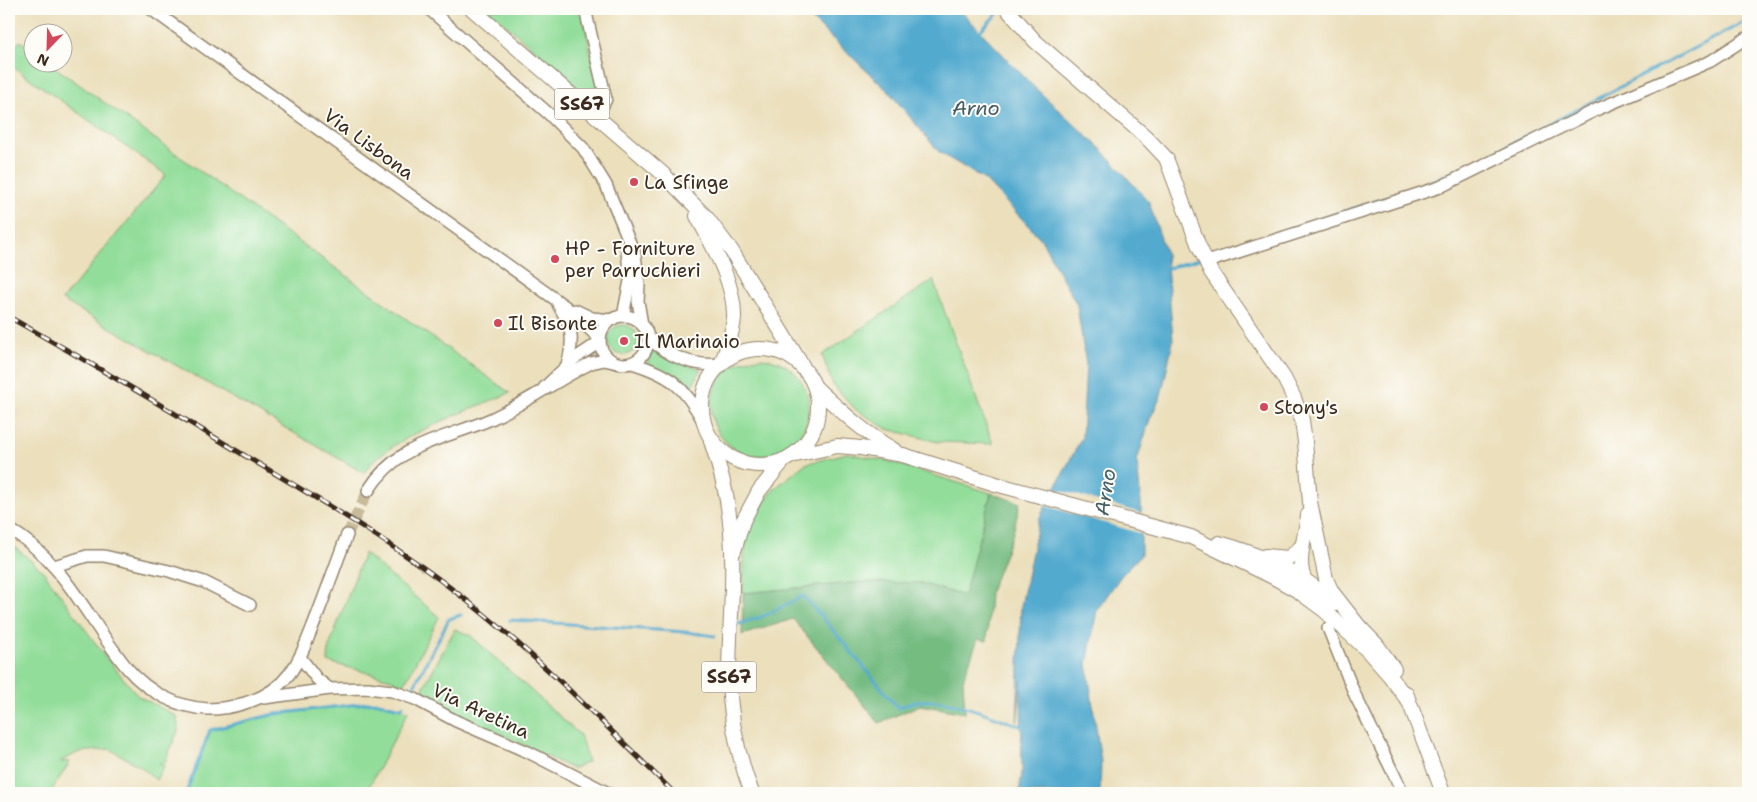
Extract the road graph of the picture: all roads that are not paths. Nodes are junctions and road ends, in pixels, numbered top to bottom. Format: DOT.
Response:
graph roads {
  1 [pos="151,9"];
  2 [pos="428,9"];
  3 [pos="472,9"];
  4 [pos="585,9"];
  5 [pos="1007,9"];
  6 [pos="1748,37"];
  7 [pos="597,117"];
  8 [pos="690,202"];
  9 [pos="626,234"];
  10 [pos="1207,262"];
  11 [pos="554,298"];
  12 [pos="566,307"];
  13 [pos="617,318"];
  14 [pos="642,325"];
  15 [pos="648,337"];
  16 [pos="600,339"];
  17 [pos="613,362"];
  18 [pos="632,363"];
  19 [pos="721,363"];
  20 [pos="567,365"];
  21 [pos="803,367"];
  22 [pos="815,387"];
  23 [pos="544,388"];
  24 [pos="706,427"];
  25 [pos="904,456"];
  26 [pos="787,458"];
  27 [pos="368,490"];
  28 [pos="1310,502"];
  29 [pos="9,529"];
  30 [pos="347,535"];
  31 [pos="1192,537"];
  32 [pos="1302,546"];
  33 [pos="1240,549"];
  34 [pos="1319,549"];
  35 [pos="732,559"];
  36 [pos="54,566"];
  37 [pos="1273,577"];
  38 [pos="1304,580"];
  39 [pos="250,605"];
  40 [pos="1324,610"];
  41 [pos="1358,626"];
  42 [pos="1328,628"];
  43 [pos="300,656"];
  44 [pos="288,676"];
  45 [pos="330,689"];
  46 [pos="308,692"];
  47 [pos="259,699"];
  48 [pos="1409,702"];
  49 [pos="608,793"];
  50 [pos="752,793"];
  51 [pos="1403,793"];
  52 [pos="1443,793"];
  1 -- 11 [label="street, Via Lisbona"];
  2 -- 9 [label="street"];
  3 -- 7 [label="main road, SS67"];
  4 -- 7 [label="street"];
  5 -- 10 [label="main road"];
  6 -- 10 [label="street"];
  7 -- 8 [label="main road, SS67"];
  8 -- 19 [label="main road, SS67"];
  8 -- 21 [label="main road, SS67"];
  9 -- 13 [label="street"];
  9 -- 14 [label="street"];
  10 -- 28 [label="main road"];
  11 -- 12 [label="street, Via Lisbona"];
  11 -- 20 [label="street"];
  12 -- 13 [label="street, Via Lisbona"];
  12 -- 16 [label="street, Via Lisbona"];
  13 -- 14 [label="street"];
  13 -- 16 [label="street"];
  14 -- 15 [label="street"];
  15 -- 18 [label="street"];
  15 -- 19 [label="street"];
  16 -- 17 [label="street"];
  16 -- 20 [label="street"];
  17 -- 18 [label="street"];
  17 -- 23 [label="street"];
  18 -- 24 [label="street"];
  19 -- 21 [label="main road"];
  19 -- 24 [label="main road"];
  20 -- 23 [label="street"];
  21 -- 22 [label="main road"];
  22 -- 25 [label="main road"];
  22 -- 26 [label="main road"];
  23 -- 27 [label="street"];
  24 -- 26 [label="main road"];
  24 -- 35 [label="main road, SS67"];
  25 -- 26 [label="main road"];
  25 -- 31 [label="main road"];
  26 -- 35 [label="main road, SS67"];
  28 -- 32 [label="main road"];
  28 -- 34 [label="main road"];
  29 -- 36 [label="street, Via Aretina"];
  30 -- 43 [label="street, Via Aretina"];
  31 -- 33 [label="main road"];
  31 -- 37 [label="main road"];
  32 -- 33 [label="main road"];
  32 -- 38 [label="main road"];
  33 -- 38 [label="main road"];
  34 -- 38 [label="main road"];
  34 -- 41 [label="main road"];
  35 -- 50 [label="main road, SS67"];
  36 -- 39 [label="street"];
  36 -- 47 [label="street, Via Aretina"];
  37 -- 38 [label="main road"];
  37 -- 40 [label="main road"];
  38 -- 40 [label="main road"];
  38 -- 41 [label="main road"];
  40 -- 48 [label="main road"];
  41 -- 48 [label="main road"];
  42 -- 51 [label="street"];
  43 -- 44 [label="street, Via Aretina"];
  43 -- 45 [label="street"];
  44 -- 46 [label="street"];
  44 -- 47 [label="street, Via Aretina"];
  45 -- 46 [label="street, Via Aretina"];
  45 -- 49 [label="street, Via Aretina"];
  46 -- 47 [label="street, Via Aretina"];
  48 -- 52 [label="main road"];
}
